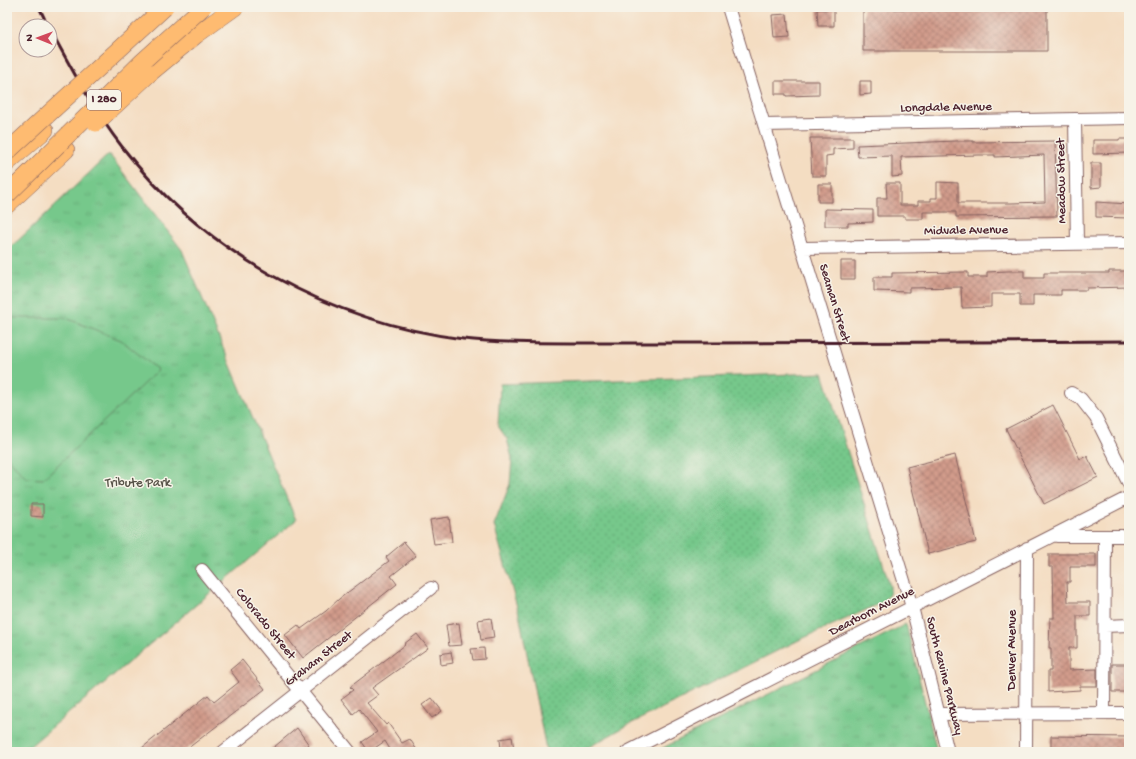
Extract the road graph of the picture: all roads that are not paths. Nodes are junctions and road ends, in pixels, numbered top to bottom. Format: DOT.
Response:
graph roads {
  1 [pos="164,7"];
  2 [pos="203,7"];
  3 [pos="235,7"];
  4 [pos="728,7"];
  5 [pos="1129,118"];
  6 [pos="1075,120"];
  7 [pos="764,126"];
  8 [pos="7,152"];
  9 [pos="7,163"];
  10 [pos="7,195"];
  11 [pos="7,205"];
  12 [pos="1077,243"];
  13 [pos="1129,243"];
  14 [pos="803,248"];
  15 [pos="1071,393"];
  16 [pos="1126,468"];
  17 [pos="1129,484"];
  18 [pos="1129,497"];
  19 [pos="1054,536"];
  20 [pos="1105,536"];
  21 [pos="1129,536"];
  22 [pos="1027,548"];
  23 [pos="202,570"];
  24 [pos="431,588"];
  25 [pos="912,607"];
  26 [pos="1105,626"];
  27 [pos="1129,626"];
  28 [pos="301,691"];
  29 [pos="1104,713"];
  30 [pos="1129,713"];
  31 [pos="939,714"];
  32 [pos="1026,714"];
  33 [pos="224,752"];
  34 [pos="350,752"];
  35 [pos="628,752"];
  36 [pos="948,752"];
  37 [pos="1026,752"];
  1 -- 8 [label="highway, I 280, bridge"];
  1 -- 9 [label="highway"];
  2 -- 10 [label="highway, I 280, bridge"];
  3 -- 11 [label="highway, bridge"];
  4 -- 7 [label="street, Seaman Street"];
  5 -- 6 [label="street, Longdale Avenue"];
  6 -- 7 [label="street, Longdale Avenue"];
  6 -- 12 [label="street, Meadow Street"];
  7 -- 14 [label="street, Seaman Street"];
  12 -- 13 [label="street, Midvale Avenue"];
  12 -- 14 [label="street, Midvale Avenue"];
  14 -- 25 [label="street, Seaman Street"];
  15 -- 16 [label="street"];
  16 -- 17 [label="street"];
  18 -- 19 [label="street, Dearborn Avenue"];
  19 -- 20 [label="street"];
  19 -- 22 [label="street, Dearborn Avenue"];
  20 -- 21 [label="street"];
  20 -- 26 [label="street"];
  22 -- 25 [label="street, Dearborn Avenue"];
  22 -- 32 [label="street, Denver Avenue"];
  23 -- 28 [label="street, Colorado Street"];
  24 -- 28 [label="street, Graham Street"];
  25 -- 31 [label="street, South Ravine Parkway"];
  25 -- 35 [label="street, Dearborn Avenue"];
  26 -- 27 [label="street"];
  26 -- 29 [label="street"];
  28 -- 33 [label="street, Graham Street"];
  28 -- 34 [label="street, Colorado Street"];
  29 -- 30 [label="street"];
  29 -- 32 [label="street"];
  31 -- 32 [label="street"];
  31 -- 36 [label="street, South Ravine Parkway"];
  32 -- 37 [label="street, Denver Avenue"];
}
